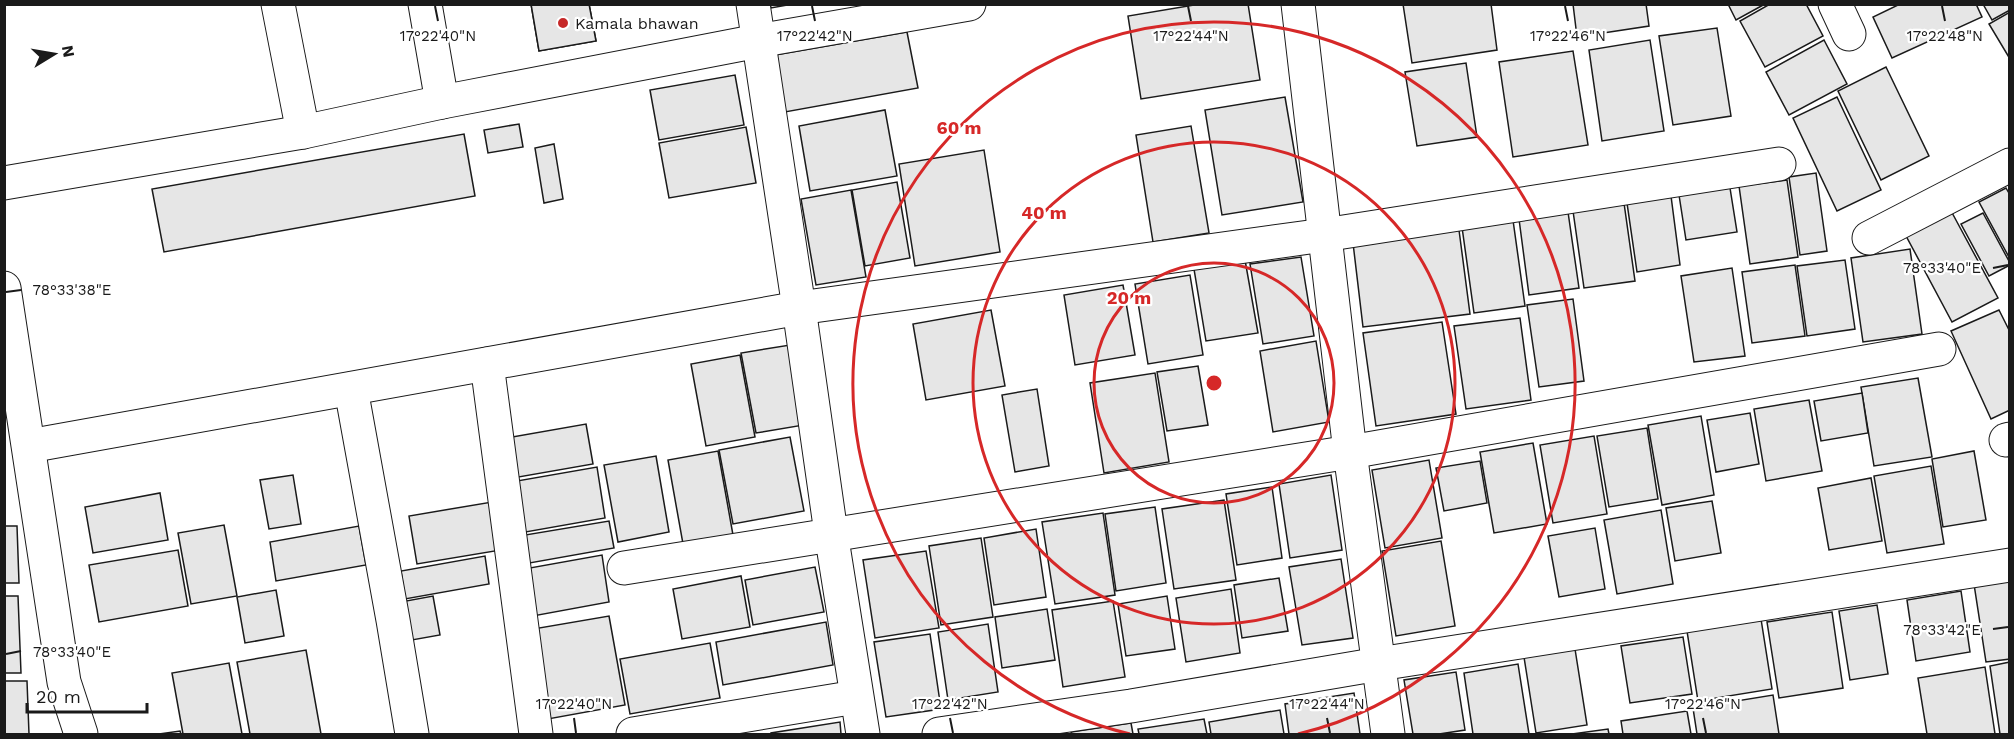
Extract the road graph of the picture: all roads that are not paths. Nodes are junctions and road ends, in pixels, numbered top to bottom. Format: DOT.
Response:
graph roads {
  1 [pos="278,4"];
  2 [pos="425,4"];
  3 [pos="753,4"];
  4 [pos="969,4"];
  5 [pos="1298,4"];
  6 [pos="1835,4"];
  7 [pos="1849,33"];
  8 [pos="758,41"];
  9 [pos="442,102"];
  10 [pos="303,132"];
  11 [pos="1779,164"];
  12 [pos="2010,165"];
  13 [pos="4,183"];
  14 [pos="1324,234"];
  15 [pos="1869,238"];
  16 [pos="6,308"];
  17 [pos="799,308"];
  18 [pos="1939,349"];
  19 [pos="487,364"];
  20 [pos="351,389"];
  21 [pos="29,446"];
  22 [pos="1350,452"];
  23 [pos="831,533"];
  24 [pos="2010,565"];
  25 [pos="624,568"];
  26 [pos="1379,664"];
  27 [pos="856,697"];
  28 [pos="81,735"];
  29 [pos="412,735"];
  30 [pos="536,735"];
  31 [pos="633,735"];
  32 [pos="863,735"];
  33 [pos="939,735"];
  34 [pos="1388,735"];
  1 -- 10 [label="street"];
  2 -- 9 [label="street"];
  3 -- 8 [label="street"];
  4 -- 8 [label="street"];
  5 -- 14 [label="street"];
  6 -- 7 [label="street"];
  8 -- 9 [label="street"];
  8 -- 17 [label="street"];
  9 -- 10 [label="street"];
  10 -- 13 [label="street"];
  11 -- 14 [label="street"];
  12 -- 15 [label="street"];
  14 -- 17 [label="street"];
  14 -- 22 [label="street"];
  16 -- 21 [label="street"];
  17 -- 19 [label="street"];
  17 -- 23 [label="street"];
  18 -- 22 [label="street"];
  19 -- 20 [label="street"];
  19 -- 30 [label="street"];
  20 -- 21 [label="street"];
  20 -- 29 [label="street"];
  21 -- 28 [label="street"];
  22 -- 23 [label="street"];
  22 -- 26 [label="street"];
  23 -- 25 [label="street"];
  23 -- 27 [label="street"];
  24 -- 26 [label="street"];
  26 -- 33 [label="street"];
  26 -- 34 [label="street"];
  27 -- 31 [label="street"];
  27 -- 32 [label="street"];
}
